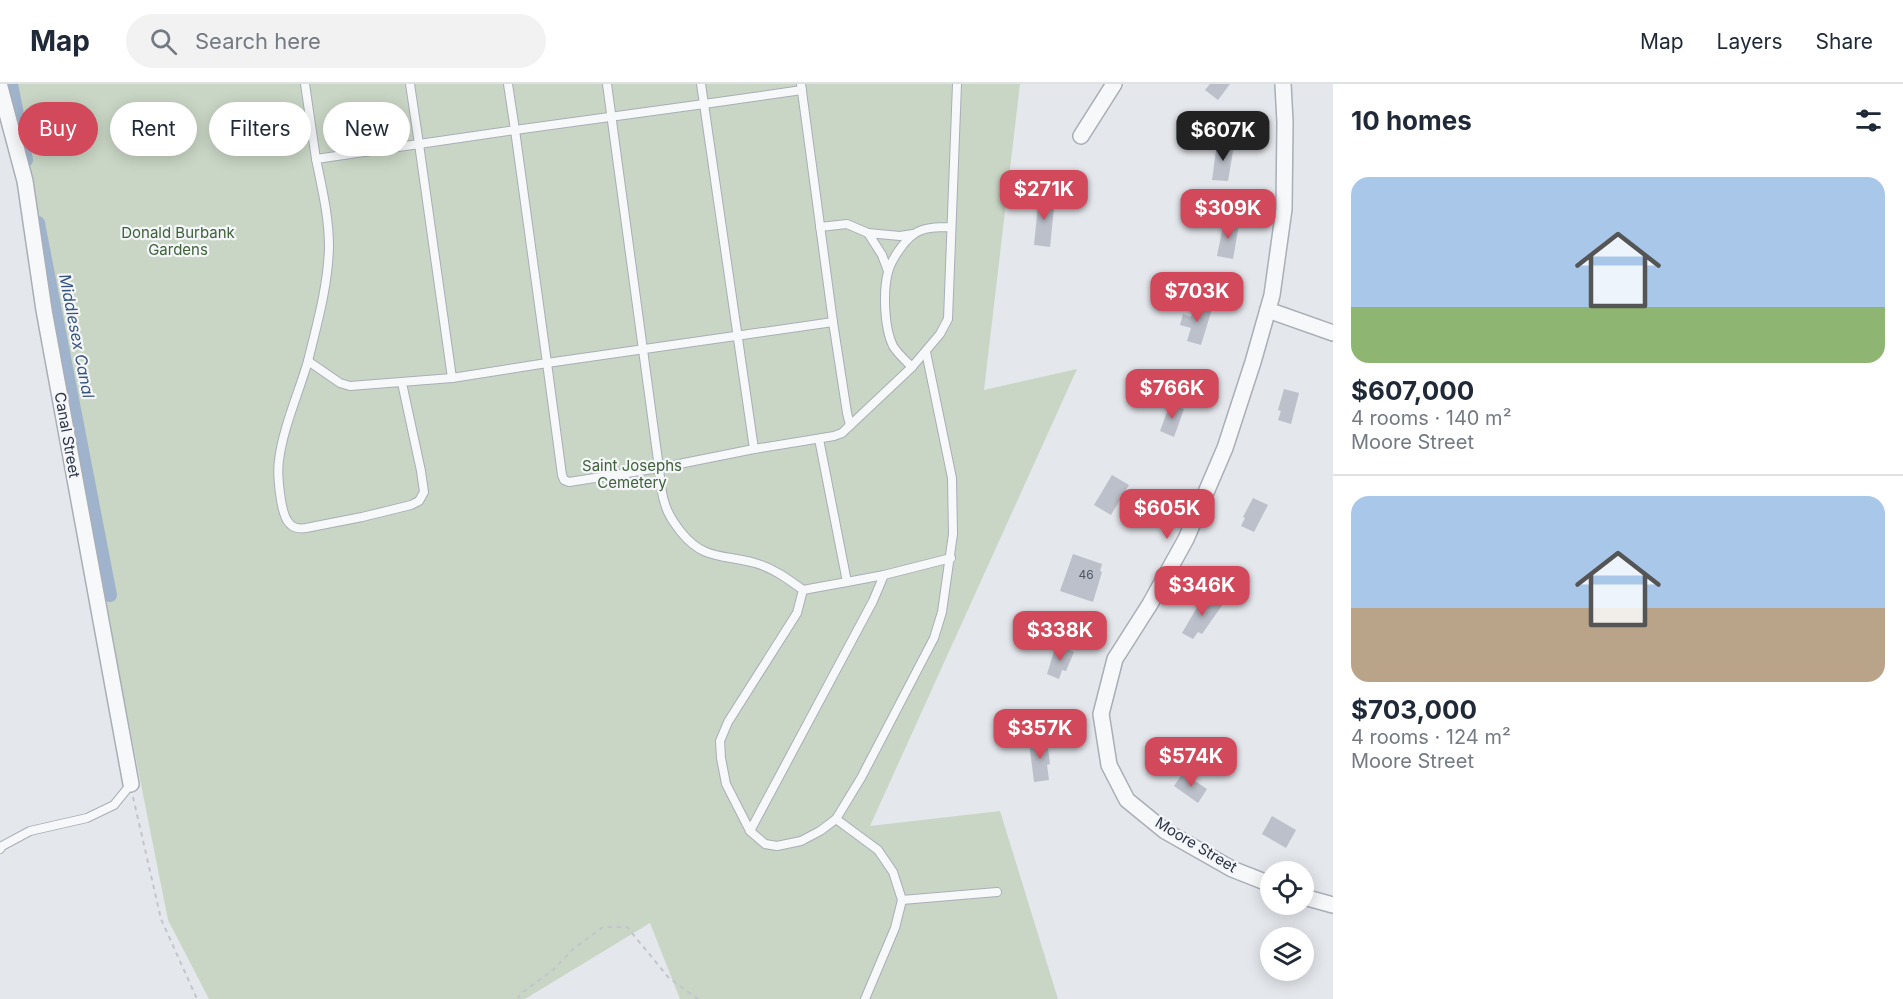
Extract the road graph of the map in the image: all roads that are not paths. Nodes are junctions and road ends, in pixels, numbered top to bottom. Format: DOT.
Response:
graph roads {
  1 [pos="305,84"];
  2 [pos="410,84"];
  3 [pos="508,84"];
  4 [pos="607,84"];
  5 [pos="702,84"];
  6 [pos="957,84"];
  7 [pos="1114,84"];
  8 [pos="1283,84"];
  9 [pos="0,87"];
  10 [pos="802,87"];
  11 [pos="704,104"];
  12 [pos="612,117"];
  13 [pos="515,130"];
  14 [pos="1082,136"];
  15 [pos="419,144"];
  16 [pos="316,159"];
  17 [pos="820,227"];
  18 [pos="950,227"];
  19 [pos="868,233"];
  20 [pos="913,234"];
  21 [pos="888,271"];
  22 [pos="1268,310"];
  23 [pos="833,322"];
  24 [pos="1333,333"];
  25 [pos="739,336"];
  26 [pos="641,349"];
  27 [pos="926,352"];
  28 [pos="308,361"];
  29 [pos="547,363"];
  30 [pos="912,366"];
  31 [pos="452,378"];
  32 [pos="402,383"];
  33 [pos="850,425"];
  34 [pos="819,439"];
  35 [pos="754,449"];
  36 [pos="658,468"];
  37 [pos="951,558"];
  38 [pos="884,575"];
  39 [pos="847,582"];
  40 [pos="803,590"];
  41 [pos="130,784"];
  42 [pos="836,819"];
  43 [pos="750,831"];
  44 [pos="0,849"];
  45 [pos="1260,880"];
  46 [pos="997,892"];
  47 [pos="902,900"];
  48 [pos="1314,900"];
  49 [pos="1333,905"];
  50 [pos="865,999"];
  1 -- 16 [label="lane"];
  2 -- 15 [label="lane"];
  3 -- 13 [label="lane"];
  4 -- 12 [label="lane"];
  5 -- 11 [label="lane"];
  6 -- 18 [label="lane"];
  7 -- 14 [label="street"];
  8 -- 22 [label="street, Moore Street"];
  9 -- 41 [label="street, Canal Street"];
  10 -- 11 [label="lane"];
  10 -- 17 [label="lane"];
  11 -- 12 [label="lane"];
  11 -- 25 [label="lane"];
  12 -- 13 [label="lane"];
  12 -- 26 [label="lane"];
  13 -- 15 [label="lane"];
  13 -- 29 [label="lane"];
  15 -- 16 [label="lane"];
  15 -- 31 [label="lane"];
  16 -- 28 [label="lane"];
  17 -- 19 [label="lane"];
  17 -- 23 [label="lane"];
  18 -- 20 [label="lane"];
  18 -- 27 [label="lane"];
  19 -- 20 [label="lane"];
  19 -- 21 [label="lane"];
  20 -- 21 [label="lane"];
  21 -- 30 [label="lane"];
  22 -- 24 [label="street"];
  22 -- 45 [label="street, Moore Street"];
  23 -- 25 [label="lane"];
  23 -- 33 [label="lane"];
  25 -- 26 [label="lane"];
  25 -- 35 [label="lane"];
  26 -- 29 [label="lane"];
  26 -- 36 [label="lane"];
  27 -- 30 [label="lane"];
  27 -- 37 [label="lane"];
  28 -- 32 [label="lane"];
  28 -- 32 [label="lane"];
  29 -- 31 [label="lane"];
  29 -- 36 [label="lane"];
  30 -- 33 [label="lane"];
  31 -- 32 [label="lane"];
  33 -- 34 [label="lane"];
  34 -- 35 [label="lane"];
  34 -- 39 [label="lane"];
  35 -- 36 [label="lane"];
  36 -- 40 [label="lane"];
  37 -- 38 [label="lane"];
  37 -- 42 [label="lane"];
  38 -- 39 [label="lane"];
  38 -- 43 [label="lane"];
  39 -- 40 [label="lane"];
  40 -- 43 [label="lane"];
  41 -- 44 [label="lane"];
  42 -- 43 [label="lane"];
  42 -- 47 [label="lane"];
  46 -- 47 [label="lane"];
  47 -- 50 [label="lane"];
  48 -- 49 [label="street"];
}
